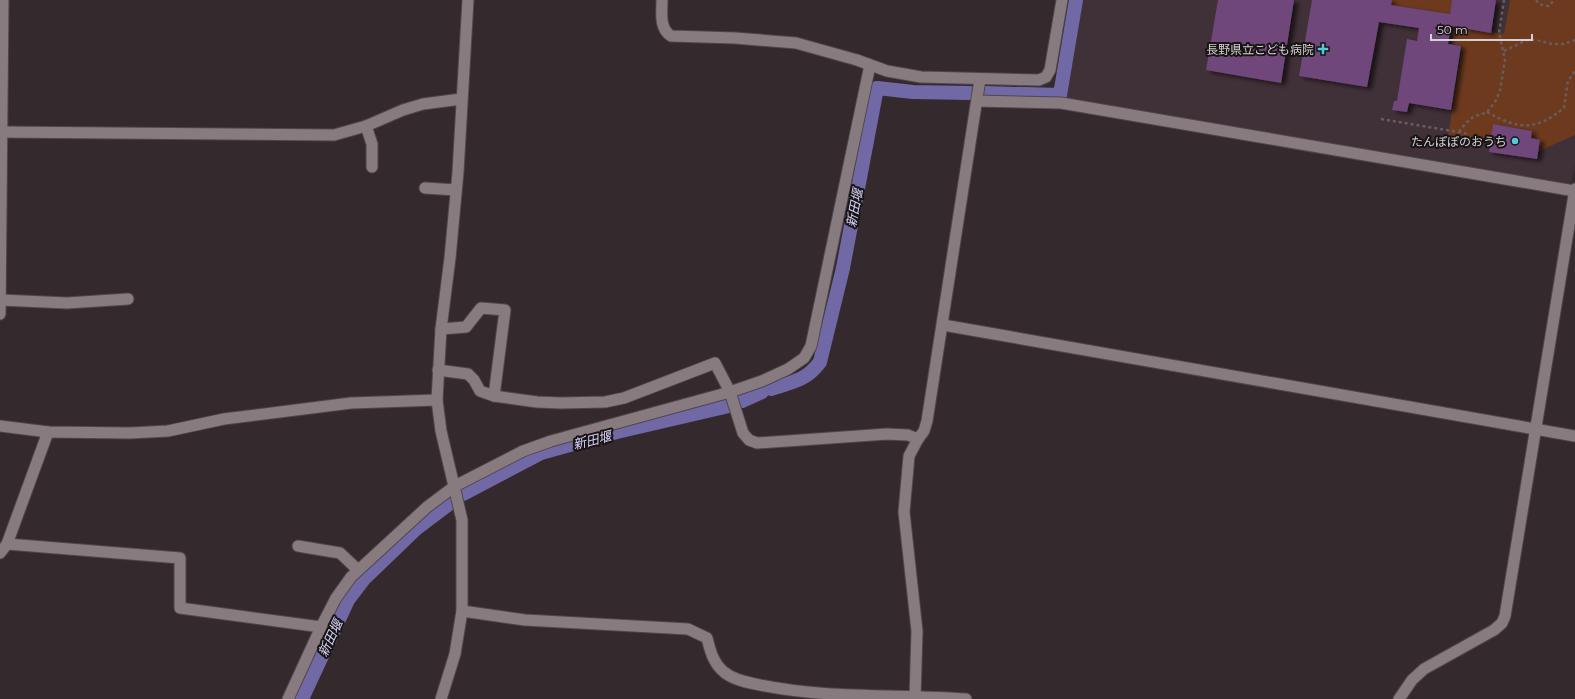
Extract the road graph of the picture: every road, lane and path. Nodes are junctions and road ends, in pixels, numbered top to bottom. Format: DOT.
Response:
graph roads {
  1 [pos="3,0"];
  2 [pos="468,0"];
  3 [pos="662,0"];
  4 [pos="1062,0"];
  5 [pos="1504,0"];
  6 [pos="1536,0"];
  7 [pos="1554,0"];
  8 [pos="1575,40"];
  9 [pos="1504,51"];
  10 [pos="870,65"];
  11 [pos="1575,71"];
  12 [pos="980,79"];
  13 [pos="462,99"];
  14 [pos="977,101"];
  15 [pos="1487,112"];
  16 [pos="1381,119"];
  17 [pos="366,126"];
  18 [pos="1,132"];
  19 [pos="1459,132"];
  20 [pos="1469,134"];
  21 [pos="372,168"];
  22 [pos="425,188"];
  23 [pos="456,190"];
  24 [pos="1575,190"];
  25 [pos="128,299"];
  26 [pos="1,300"];
  27 [pos="0,314"];
  28 [pos="943,325"];
  29 [pos="441,329"];
  30 [pos="438,370"];
  31 [pos="730,392"];
  32 [pos="494,396"];
  33 [pos="437,400"];
  34 [pos="0,426"];
  35 [pos="1536,430"];
  36 [pos="48,432"];
  37 [pos="1575,436"];
  38 [pos="918,439"];
  39 [pos="455,486"];
  40 [pos="7,544"];
  41 [pos="298,546"];
  42 [pos="0,553"];
  43 [pos="358,570"];
  44 [pos="462,610"];
  45 [pos="321,627"];
  46 [pos="915,698"];
  47 [pos="288,699"];
  48 [pos="441,699"];
  49 [pos="886,699"];
  50 [pos="966,699"];
  51 [pos="1399,699"];
  1 -- 18 [label="street"];
  2 -- 13 [label="street"];
  3 -- 10 [label="street"];
  4 -- 12 [label="street"];
  5 -- 9 [label="path"];
  6 -- 7 [label="path"];
  8 -- 9 [label="path"];
  9 -- 15 [label="path"];
  10 -- 12 [label="street"];
  10 -- 31 [label="street"];
  11 -- 15 [label="path"];
  12 -- 14 [label="street"];
  13 -- 17 [label="street"];
  13 -- 23 [label="street"];
  14 -- 24 [label="street"];
  14 -- 28 [label="street"];
  15 -- 19 [label="path"];
  16 -- 19 [label="path"];
  17 -- 18 [label="street"];
  17 -- 21 [label="street"];
  18 -- 26 [label="street"];
  19 -- 20 [label="path"];
  22 -- 23 [label="street"];
  23 -- 29 [label="street"];
  24 -- 35 [label="street"];
  25 -- 26 [label="street"];
  26 -- 27 [label="street"];
  28 -- 35 [label="street"];
  28 -- 38 [label="street"];
  29 -- 30 [label="street"];
  29 -- 32 [label="street"];
  30 -- 32 [label="street"];
  30 -- 33 [label="street"];
  31 -- 32 [label="street"];
  31 -- 38 [label="street"];
  31 -- 39 [label="street"];
  33 -- 36 [label="street"];
  33 -- 39 [label="street"];
  34 -- 36 [label="street"];
  35 -- 37 [label="street"];
  35 -- 51 [label="street"];
  36 -- 40 [label="street"];
  38 -- 46 [label="street"];
  39 -- 43 [label="street"];
  39 -- 44 [label="street"];
  40 -- 42 [label="street"];
  40 -- 45 [label="street"];
  41 -- 43 [label="street"];
  43 -- 45 [label="street"];
  44 -- 48 [label="street"];
  44 -- 49 [label="street"];
  45 -- 47 [label="street"];
  46 -- 49 [label="street"];
  46 -- 50 [label="street"];
}
